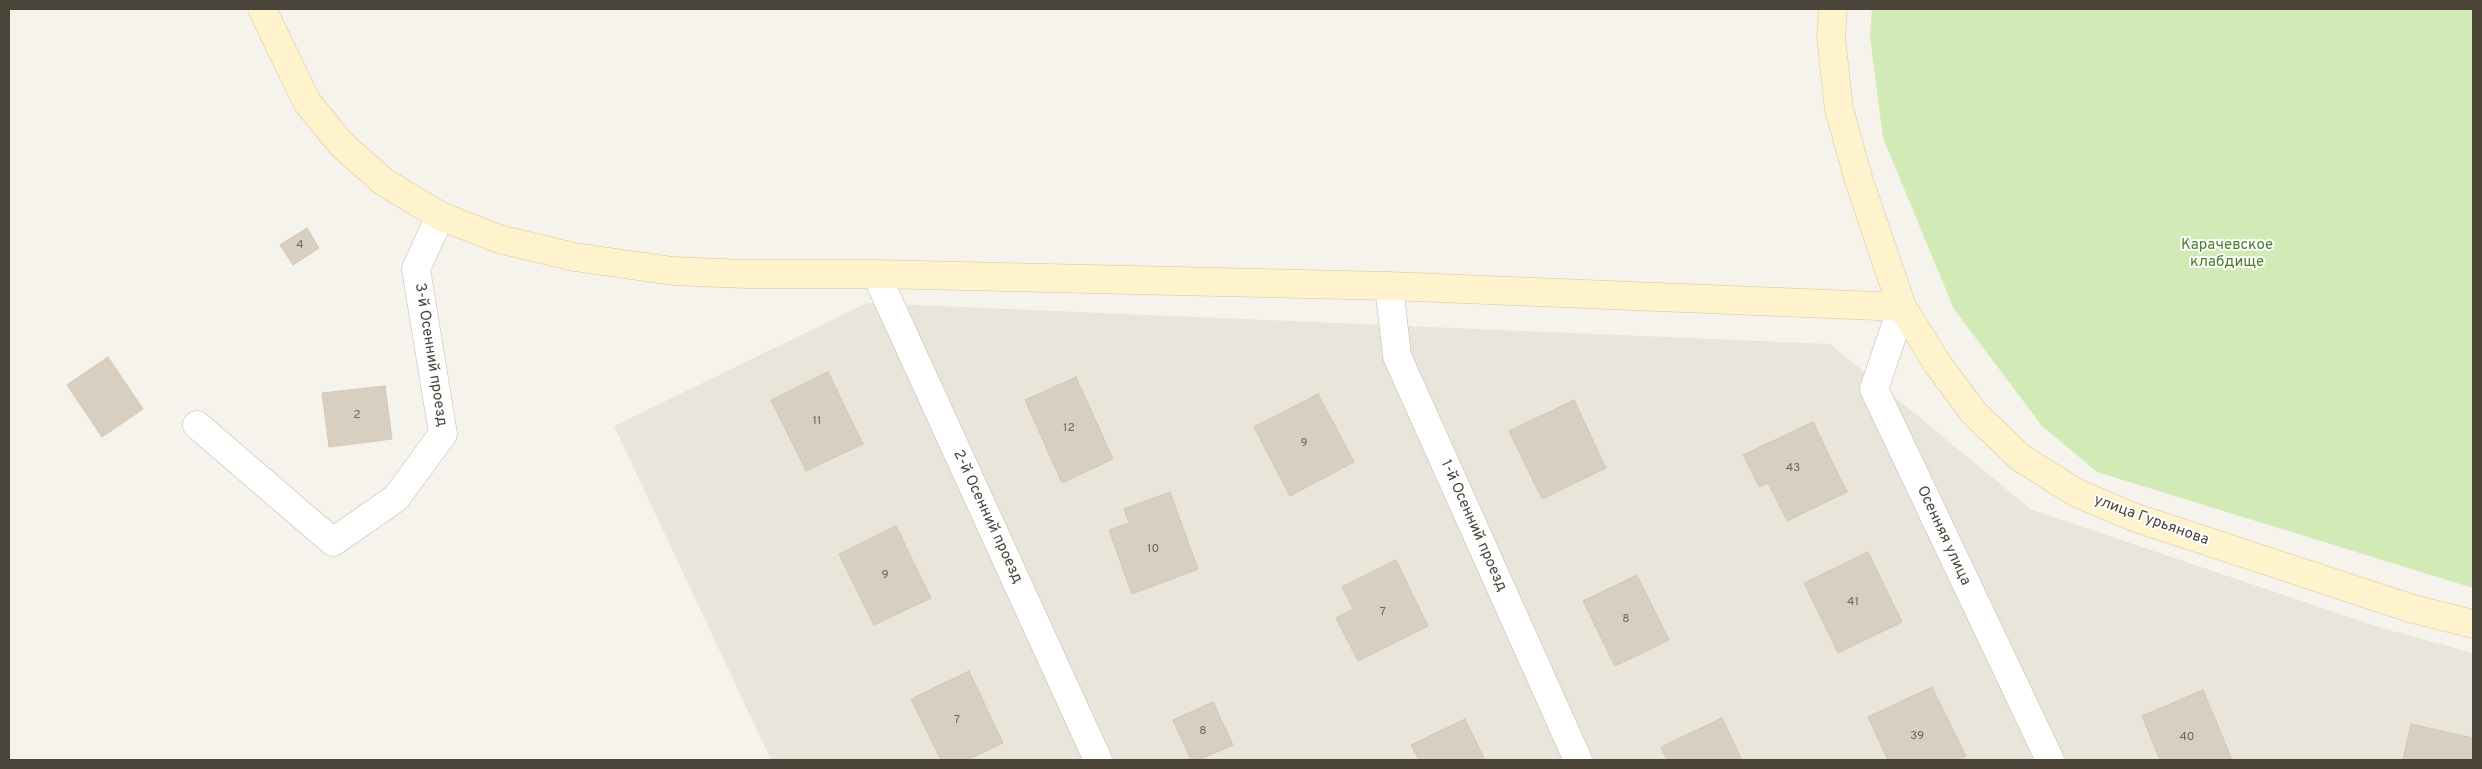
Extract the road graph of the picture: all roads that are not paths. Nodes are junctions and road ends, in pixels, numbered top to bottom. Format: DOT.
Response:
graph roads {
  1 [pos="262,9"];
  2 [pos="1833,9"];
  3 [pos="440,216"];
  4 [pos="876,274"];
  5 [pos="1389,286"];
  6 [pos="1902,307"];
  7 [pos="197,425"];
  8 [pos="2473,624"];
  9 [pos="1098,760"];
  10 [pos="1578,760"];
  11 [pos="2050,760"];
  1 -- 3 [label="street"];
  2 -- 6 [label="street, улица Гурьянова"];
  3 -- 4 [label="street"];
  3 -- 7 [label="street, 3-й Осенний проезд"];
  4 -- 5 [label="street"];
  4 -- 9 [label="street, 2-й Осенний проезд"];
  5 -- 6 [label="street"];
  5 -- 10 [label="street, 1-й Осенний проезд"];
  6 -- 8 [label="street, улица Гурьянова"];
  6 -- 11 [label="street, Осенняя улица"];
}
